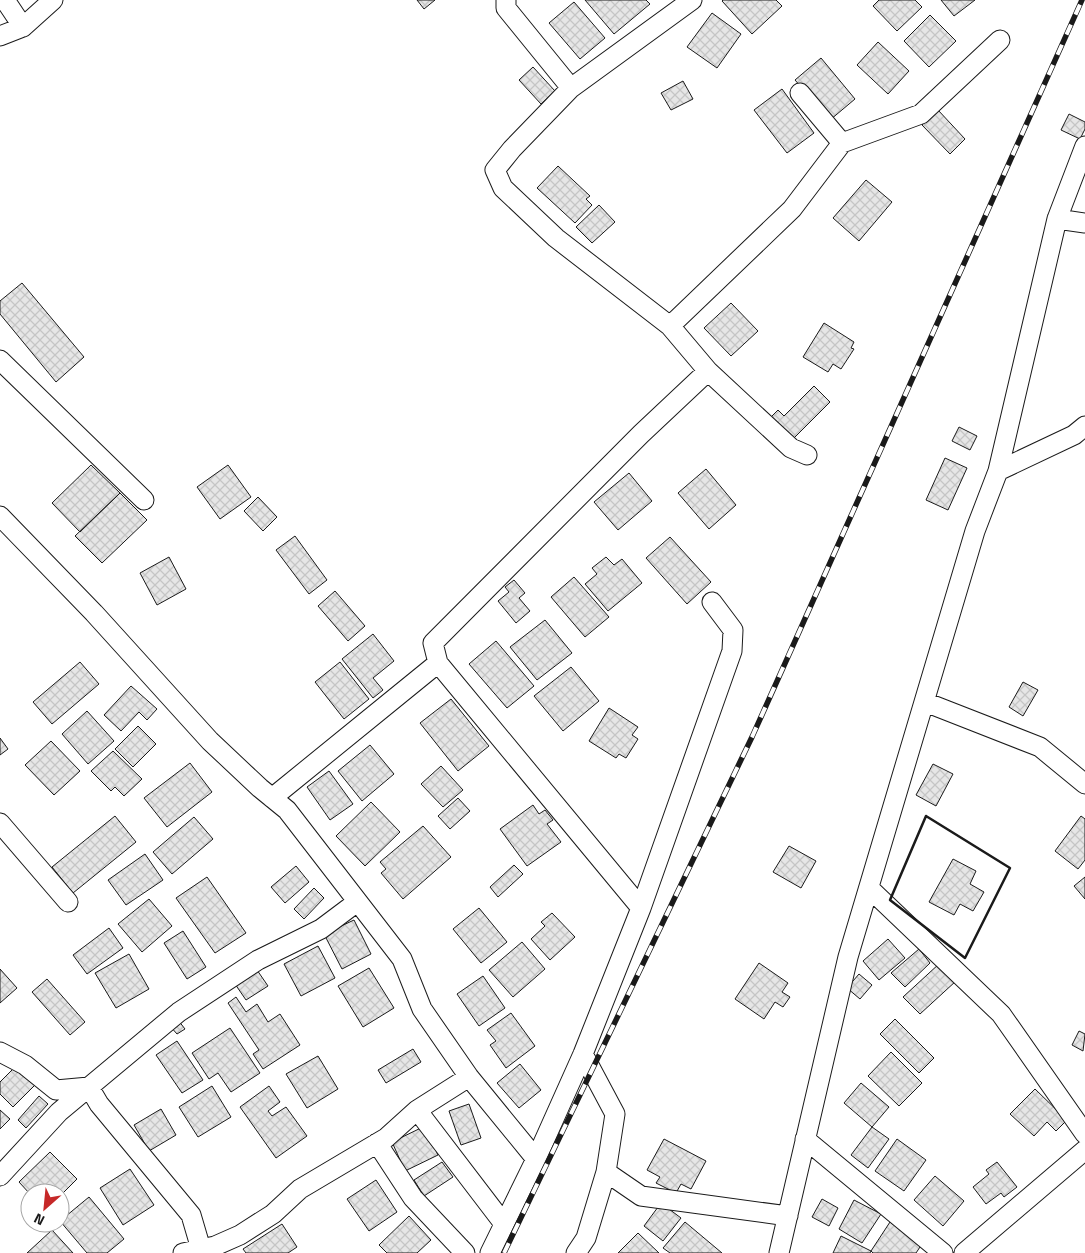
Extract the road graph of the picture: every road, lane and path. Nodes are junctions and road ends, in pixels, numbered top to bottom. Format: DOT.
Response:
graph roads {
  1 [pos="5,0"];
  2 [pos="53,0"];
  3 [pos="506,0"];
  4 [pos="692,0"];
  5 [pos="22,27"];
  6 [pos="0,36"];
  7 [pos="1000,40"];
  8 [pos="571,88"];
  9 [pos="800,93"];
  10 [pos="842,143"];
  11 [pos="1085,146"];
  12 [pos="1057,219"];
  13 [pos="1085,223"];
  14 [pos="670,326"];
  15 [pos="0,360"];
  16 [pos="708,371"];
  17 [pos="1085,426"];
  18 [pos="806,455"];
  19 [pos="998,471"];
  20 [pos="144,500"];
  21 [pos="0,516"];
  22 [pos="712,602"];
  23 [pos="438,663"];
  24 [pos="925,702"];
  25 [pos="1085,784"];
  26 [pos="272,798"];
  27 [pos="0,823"];
  28 [pos="869,888"];
  29 [pos="68,902"];
  30 [pos="358,902"];
  31 [pos="641,908"];
  32 [pos="0,1052"];
  33 [pos="582,1054"];
  34 [pos="470,1077"];
  35 [pos="89,1087"];
  36 [pos="417,1110"];
  37 [pos="1085,1134"];
  38 [pos="805,1140"];
  39 [pos="377,1143"];
  40 [pos="1085,1150"];
  41 [pos="536,1159"];
  42 [pos="606,1172"];
  43 [pos="0,1176"];
  44 [pos="788,1216"];
  45 [pos="504,1224"];
  46 [pos="188,1252"];
  47 [pos="465,1253"];
  48 [pos="490,1253"];
  49 [pos="576,1253"];
  50 [pos="779,1253"];
  51 [pos="943,1253"];
  52 [pos="964,1253"];
  1 -- 5 [label="street"];
  2 -- 5 [label="street"];
  3 -- 8 [label="street"];
  4 -- 8 [label="street"];
  5 -- 6 [label="street"];
  7 -- 10 [label="street"];
  8 -- 14 [label="street"];
  9 -- 10 [label="street"];
  10 -- 14 [label="street"];
  11 -- 12 [label="street"];
  12 -- 13 [label="street"];
  12 -- 19 [label="street"];
  14 -- 16 [label="street"];
  15 -- 20 [label="street"];
  16 -- 18 [label="street"];
  16 -- 23 [label="street"];
  17 -- 19 [label="street"];
  19 -- 24 [label="street"];
  21 -- 26 [label="street"];
  22 -- 31 [label="street"];
  23 -- 26 [label="street"];
  23 -- 31 [label="street"];
  24 -- 25 [label="street"];
  24 -- 28 [label="street"];
  26 -- 30 [label="street"];
  27 -- 29 [label="street"];
  28 -- 37 [label="street"];
  28 -- 38 [label="street"];
  30 -- 34 [label="street"];
  30 -- 35 [label="street"];
  31 -- 33 [label="street"];
  32 -- 35 [label="street"];
  33 -- 41 [label="street"];
  33 -- 42 [label="street"];
  34 -- 36 [label="street"];
  34 -- 41 [label="street"];
  35 -- 43 [label="street"];
  35 -- 46 [label="street"];
  36 -- 39 [label="street"];
  36 -- 45 [label="street"];
  38 -- 44 [label="street"];
  38 -- 51 [label="street"];
  39 -- 46 [label="street"];
  39 -- 47 [label="street"];
  40 -- 52 [label="street"];
  41 -- 45 [label="street"];
  42 -- 44 [label="street"];
  42 -- 49 [label="street"];
  44 -- 50 [label="street"];
  45 -- 48 [label="street"];
}
